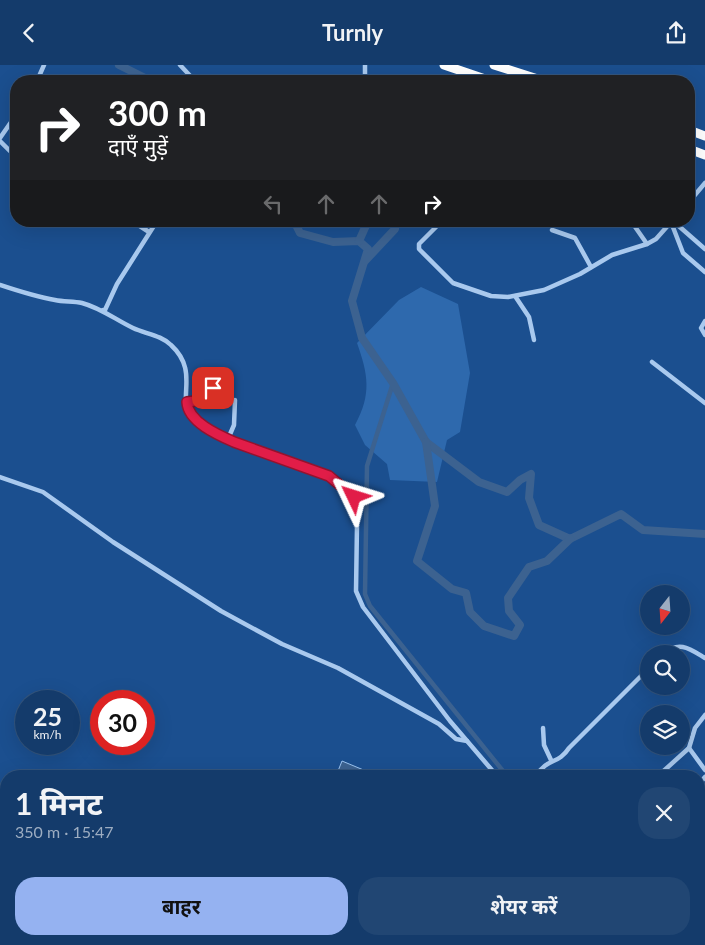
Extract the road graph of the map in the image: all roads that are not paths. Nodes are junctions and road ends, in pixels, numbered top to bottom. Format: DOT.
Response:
graph roads {
  1 [pos="180,65"];
  2 [pos="444,65"];
  3 [pos="494,65"];
  4 [pos="189,75"];
  5 [pos="473,75"];
  6 [pos="525,75"];
  7 [pos="10,124"];
  8 [pos="0,140"];
  9 [pos="10,151"];
  10 [pos="705,183"];
  11 [pos="695,195"];
  12 [pos="141,227"];
  13 [pos="153,227"];
  14 [pos="436,227"];
  15 [pos="635,227"];
  16 [pos="667,227"];
  17 [pos="674,227"];
  18 [pos="678,227"];
  19 [pos="552,230"];
  20 [pos="149,232"];
  21 [pos="647,244"];
  22 [pos="705,249"];
  23 [pos="592,267"];
  24 [pos="705,272"];
  25 [pos="0,285"];
  26 [pos="515,296"];
  27 [pos="101,310"];
  28 [pos="705,321"];
  29 [pos="705,335"];
  30 [pos="534,341"];
  31 [pos="652,362"];
  32 [pos="213,388"];
  33 [pos="235,400"];
  34 [pos="187,402"];
  35 [pos="705,403"];
  36 [pos="228,439"];
  37 [pos="0,477"];
  38 [pos="357,506"];
  39 [pos="357,525"];
  40 [pos="690,651"];
  41 [pos="705,659"];
  42 [pos="640,677"];
  43 [pos="705,715"];
  44 [pos="543,728"];
  45 [pos="467,741"];
  46 [pos="690,745"];
  47 [pos="690,749"];
  48 [pos="681,755"];
  49 [pos="551,760"];
  50 [pos="492,770"];
  51 [pos="541,770"];
  52 [pos="665,770"];
  53 [pos="705,770"];
  1 -- 4 [label="street"];
  2 -- 5 [label="highway"];
  3 -- 6 [label="highway"];
  7 -- 8 [label="street"];
  8 -- 9 [label="street"];
  10 -- 11 [label="street"];
  12 -- 20 [label="street"];
  13 -- 20 [label="street"];
  14 -- 26 [label="street"];
  15 -- 21 [label="street"];
  16 -- 21 [label="street"];
  17 -- 24 [label="street"];
  18 -- 22 [label="street"];
  19 -- 23 [label="street"];
  20 -- 27 [label="street"];
  21 -- 23 [label="street"];
  23 -- 26 [label="street"];
  25 -- 27 [label="street"];
  26 -- 30 [label="street"];
  27 -- 34 [label="street"];
  28 -- 29 [label="street"];
  31 -- 35 [label="street"];
  32 -- 34 [label="street"];
  33 -- 36 [label="street"];
  34 -- 36 [label="street"];
  36 -- 38 [label="street"];
  37 -- 45 [label="street"];
  39 -- 45 [label="street"];
  40 -- 41 [label="street"];
  42 -- 49 [label="street"];
  43 -- 46 [label="street"];
  44 -- 49 [label="street"];
  45 -- 50 [label="street"];
  47 -- 53 [label="street"];
  48 -- 52 [label="street"];
  49 -- 51 [label="street"];
}
